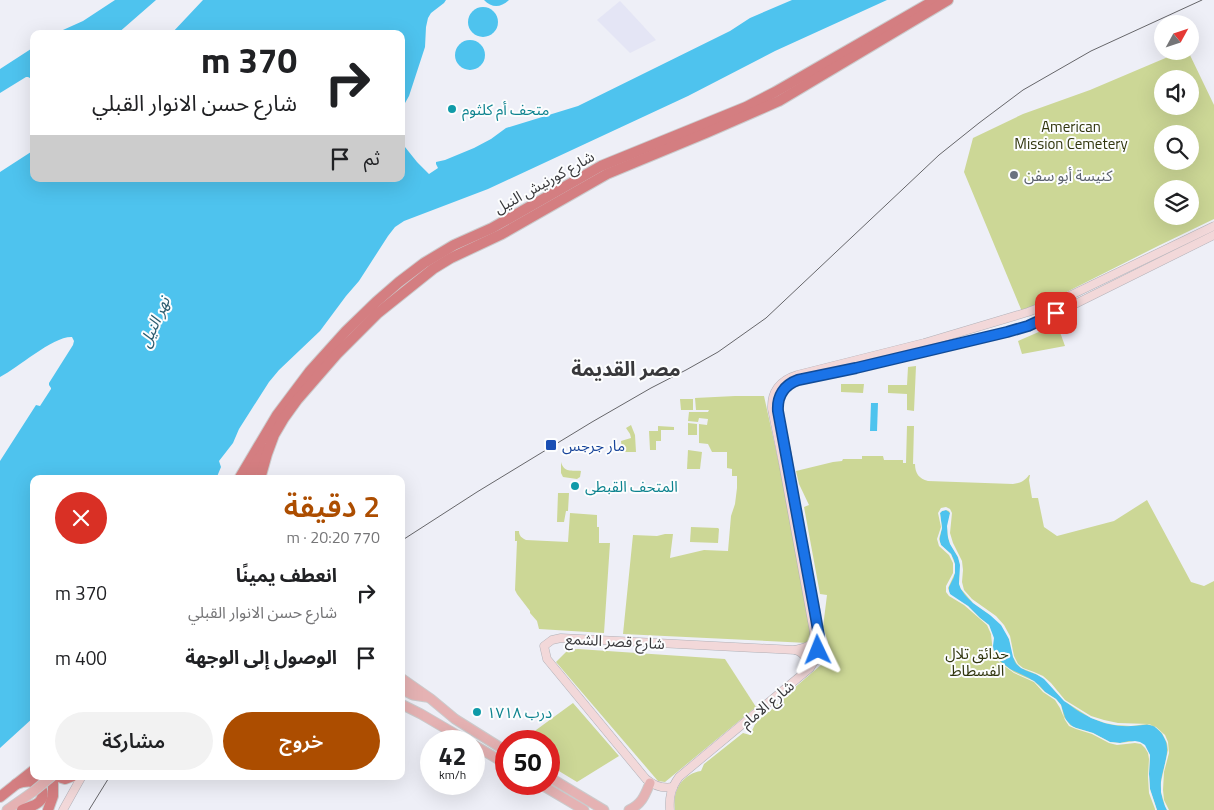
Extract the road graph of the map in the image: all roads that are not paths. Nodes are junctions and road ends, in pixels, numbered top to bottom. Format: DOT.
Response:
graph roads {
  1 [pos="935,0"];
  2 [pos="948,0"];
  3 [pos="1214,226"];
  4 [pos="1214,235"];
  5 [pos="1018,316"];
  6 [pos="1022,328"];
  7 [pos="909,351"];
  8 [pos="270,444"];
  9 [pos="241,475"];
  10 [pos="251,475"];
  11 [pos="261,475"];
  12 [pos="815,644"];
  13 [pos="795,650"];
  14 [pos="804,673"];
  15 [pos="405,681"];
  16 [pos="405,691"];
  17 [pos="431,699"];
  18 [pos="405,701"];
  19 [pos="405,706"];
  20 [pos="421,714"];
  21 [pos="449,730"];
  22 [pos="495,744"];
  23 [pos="30,773"];
  24 [pos="48,780"];
  25 [pos="53,780"];
  26 [pos="80,780"];
  27 [pos="650,783"];
  28 [pos="16,784"];
  29 [pos="560,784"];
  30 [pos="673,787"];
  31 [pos="559,795"];
  32 [pos="0,797"];
  33 [pos="8,810"];
  34 [pos="22,810"];
  35 [pos="48,810"];
  36 [pos="63,810"];
  37 [pos="584,810"];
  38 [pos="604,810"];
  39 [pos="629,810"];
  40 [pos="670,810"];
  1 -- 9 [label="highway, شارع كورنيش النيل"];
  2 -- 8 [label="highway, شارع كورنيش النيل"];
  3 -- 5 [label="main road"];
  4 -- 6 [label="main road"];
  5 -- 6 [label="main road"];
  5 -- 7 [label="main road"];
  6 -- 7 [label="main road"];
  7 -- 12 [label="main road, شارع الامام"];
  8 -- 10 [label="highway"];
  8 -- 11 [label="highway, شارع كورنيش النيل"];
  12 -- 13 [label="main road"];
  12 -- 14 [label="main road, شارع الامام"];
  13 -- 14 [label="main road"];
  13 -- 27 [label="main road, شارع قصر الشمع"];
  14 -- 30 [label="main road, شارع الامام"];
  15 -- 17 [label="main road"];
  16 -- 17 [label="main road"];
  17 -- 22 [label="main road"];
  18 -- 20 [label="main road"];
  19 -- 20 [label="main road"];
  20 -- 21 [label="main road"];
  23 -- 28 [label="highway"];
  24 -- 33 [label="main road, bridge"];
  25 -- 35 [label="highway"];
  26 -- 36 [label="main road"];
  27 -- 30 [label="main road"];
  27 -- 39 [label="main road"];
  28 -- 32 [label="highway"];
  28 -- 34 [label="highway"];
  29 -- 38 [label="main road"];
  30 -- 40 [label="main road"];
  31 -- 37 [label="main road"];
}
